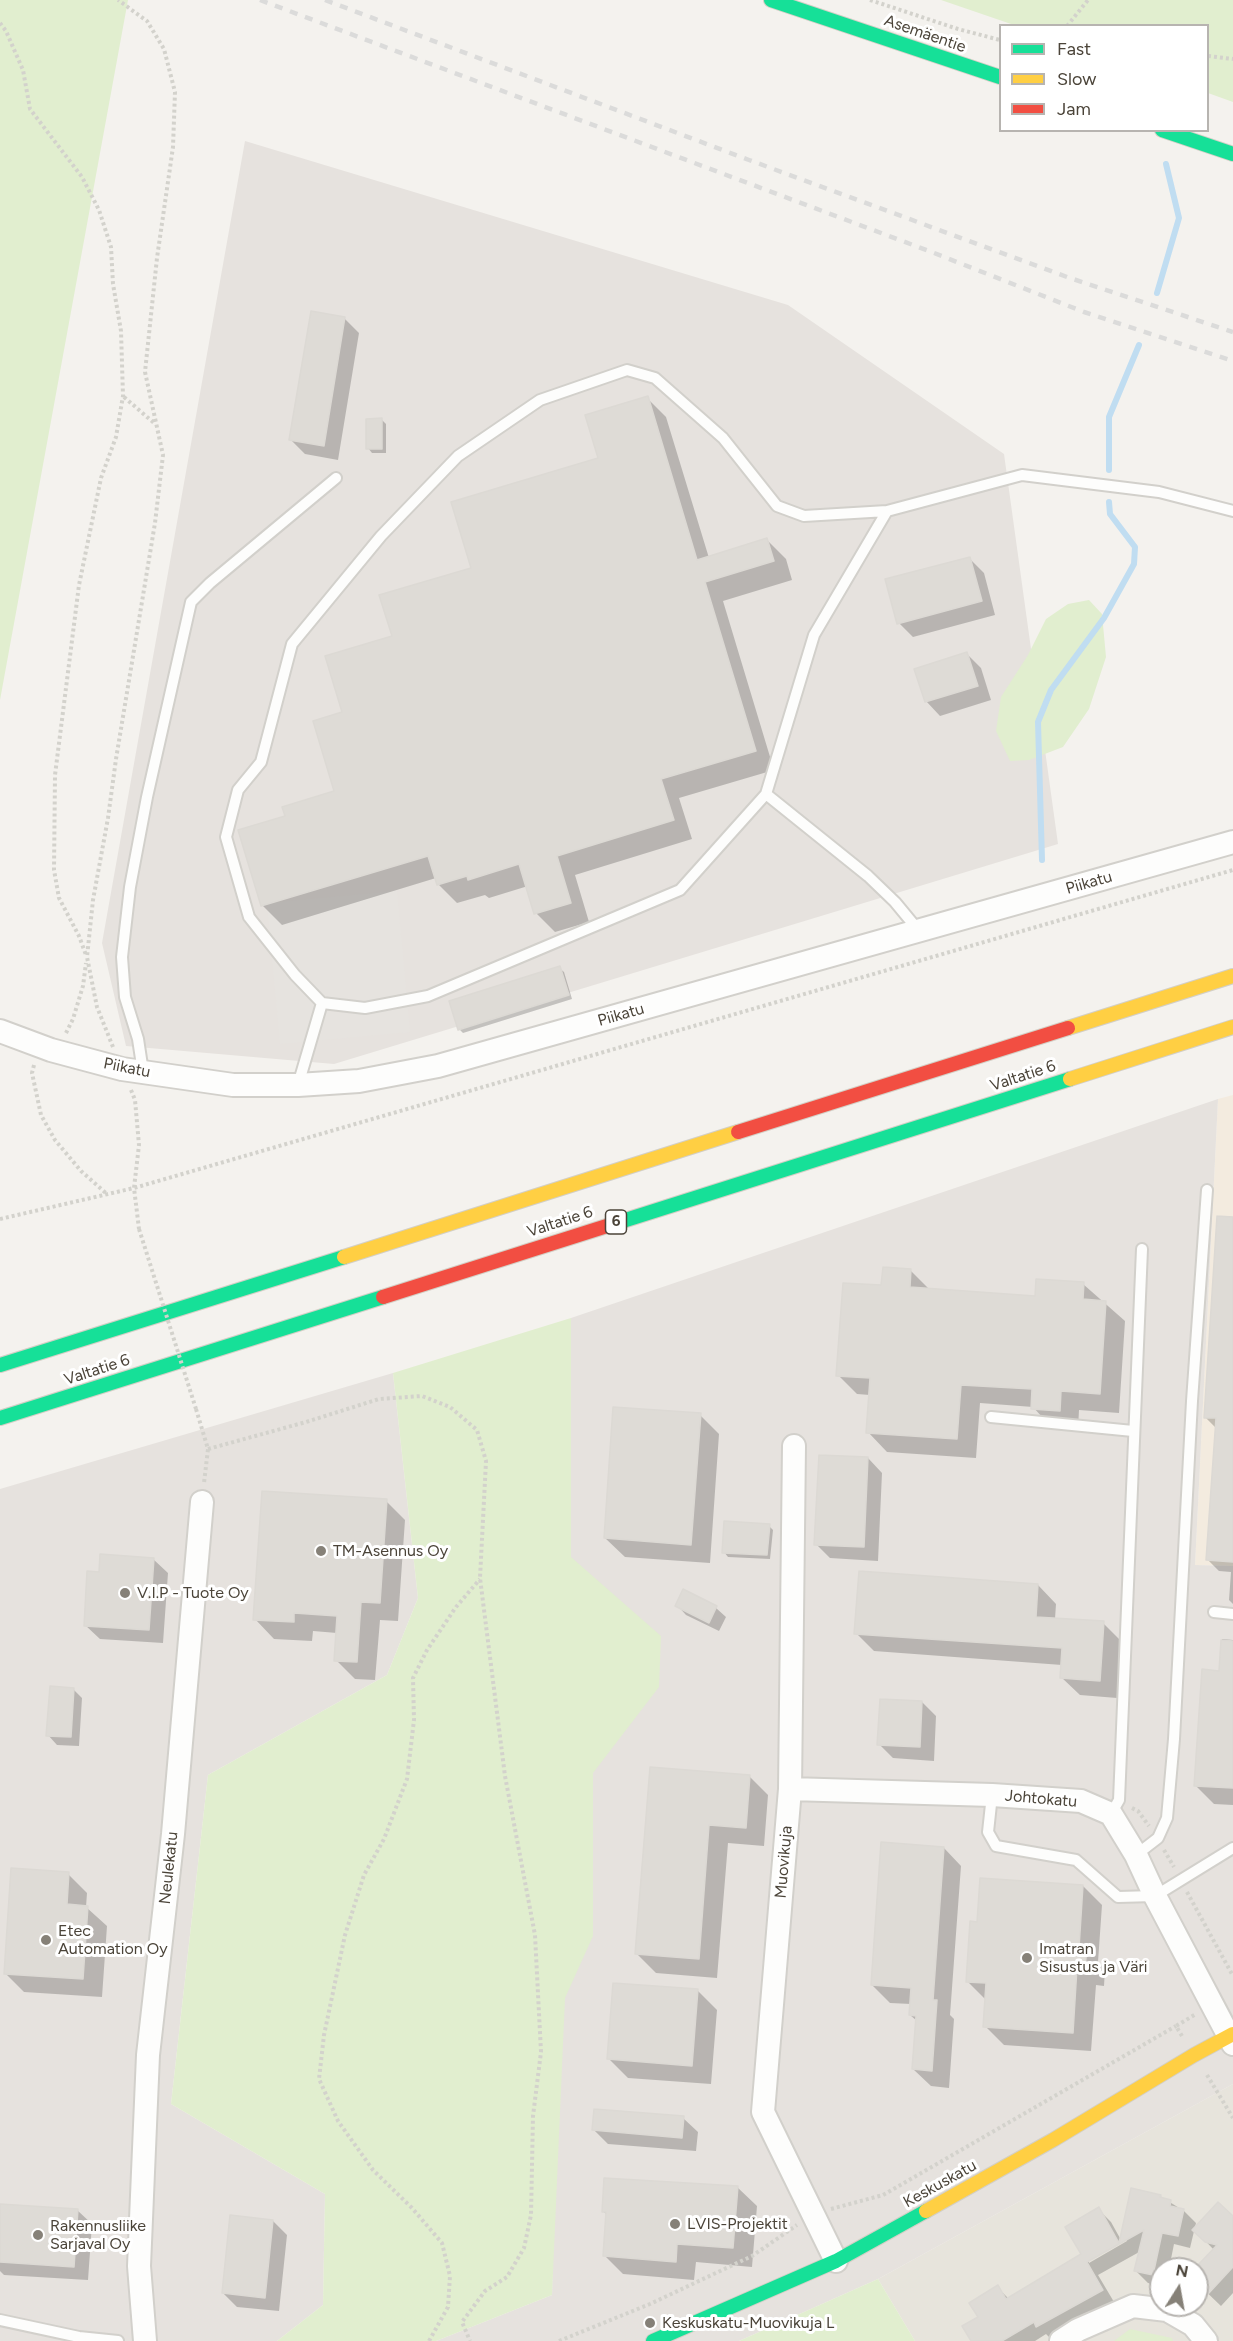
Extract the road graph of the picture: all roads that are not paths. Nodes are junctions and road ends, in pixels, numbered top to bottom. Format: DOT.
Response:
graph roads {
  1 [pos="771,0"];
  2 [pos="999,77"];
  3 [pos="1168,132"];
  4 [pos="1233,154"];
  5 [pos="336,478"];
  6 [pos="887,511"];
  7 [pos="1233,512"];
  8 [pos="766,794"];
  9 [pos="1233,842"];
  10 [pos="920,932"];
  11 [pos="1233,976"];
  12 [pos="322,1003"];
  13 [pos="1233,1027"];
  14 [pos="0,1031"];
  15 [pos="133,1070"];
  16 [pos="298,1085"];
  17 [pos="1207,1190"];
  18 [pos="1142,1249"];
  19 [pos="0,1365"];
  20 [pos="991,1417"];
  21 [pos="0,1418"];
  22 [pos="1133,1431"];
  23 [pos="794,1446"];
  24 [pos="202,1502"];
  25 [pos="1214,1612"];
  26 [pos="1233,1614"];
  27 [pos="790,1789"];
  28 [pos="992,1795"];
  29 [pos="1111,1814"];
  30 [pos="1233,1848"];
  31 [pos="1136,1855"];
  32 [pos="1155,1896"];
  33 [pos="1232,2038"];
  34 [pos="836,2261"];
  35 [pos="0,2320"];
  36 [pos="118,2341"];
  37 [pos="145,2341"];
  38 [pos="653,2341"];
  39 [pos="1061,2341"];
  40 [pos="1206,2341"];
  1 -- 2 [label="main road, Asemäentie"];
  3 -- 4 [label="main road"];
  5 -- 15 [label="lane"];
  6 -- 7 [label="lane"];
  6 -- 8 [label="lane"];
  6 -- 12 [label="lane"];
  8 -- 10 [label="lane"];
  8 -- 12 [label="lane"];
  9 -- 10 [label="street, Piikatu"];
  10 -- 16 [label="street, Piikatu"];
  11 -- 19 [label="main road, Valtatie 6"];
  12 -- 16 [label="lane"];
  13 -- 21 [label="main road, Valtatie 6 / 6"];
  14 -- 15 [label="street, Piikatu"];
  15 -- 16 [label="street, Piikatu"];
  17 -- 31 [label="lane"];
  18 -- 22 [label="lane"];
  20 -- 22 [label="lane"];
  22 -- 29 [label="lane"];
  23 -- 27 [label="street, Muovikuja"];
  24 -- 37 [label="street, Neulekatu"];
  25 -- 26 [label="lane"];
  27 -- 28 [label="street, Johtokatu"];
  27 -- 34 [label="street, Muovikuja"];
  28 -- 29 [label="street, Johtokatu"];
  28 -- 32 [label="lane"];
  29 -- 31 [label="street"];
  30 -- 32 [label="lane"];
  31 -- 32 [label="street"];
  32 -- 33 [label="street"];
  33 -- 34 [label="main road, Keskuskatu"];
  34 -- 38 [label="main road, Keskuskatu"];
  35 -- 36 [label="lane"];
  39 -- 40 [label="street"];
}
